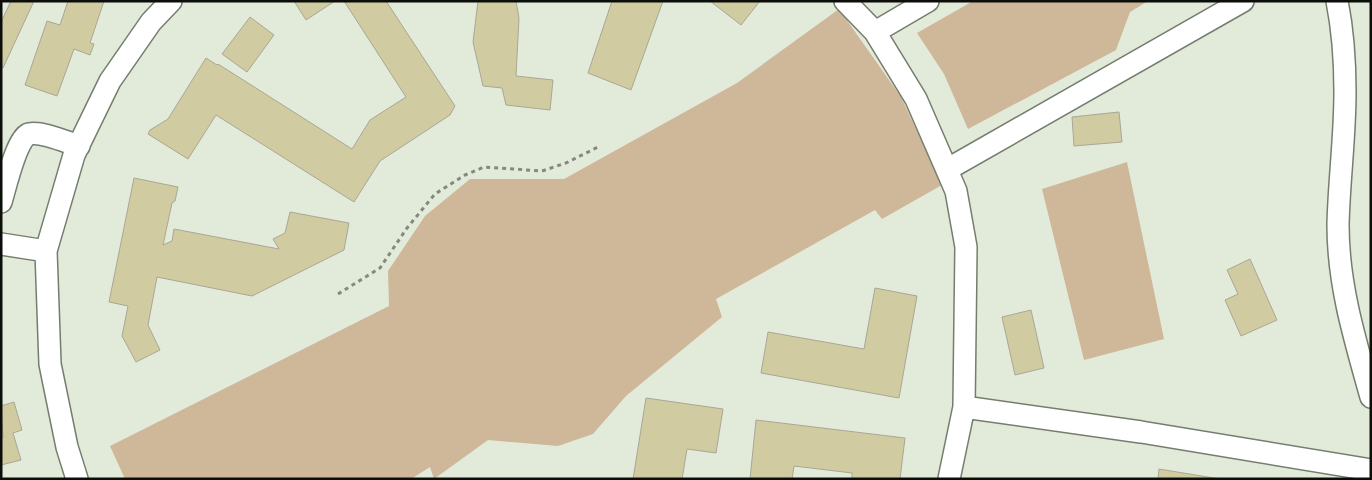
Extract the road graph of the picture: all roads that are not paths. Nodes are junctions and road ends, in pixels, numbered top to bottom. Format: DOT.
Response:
graph roads {
  1 [pos="171,1"];
  2 [pos="845,1"];
  3 [pos="928,1"];
  4 [pos="1243,1"];
  5 [pos="1337,1"];
  6 [pos="875,32"];
  7 [pos="79,146"];
  8 [pos="948,169"];
  9 [pos="1,202"];
  10 [pos="1,244"];
  11 [pos="46,251"];
  12 [pos="1371,397"];
  13 [pos="964,408"];
  14 [pos="1371,470"];
  15 [pos="77,479"];
  16 [pos="949,479"];
  1 -- 7 [label="street"];
  2 -- 6 [label="street"];
  3 -- 6 [label="street"];
  4 -- 8 [label="street"];
  5 -- 12 [label="street"];
  6 -- 8 [label="street"];
  7 -- 9 [label="street"];
  7 -- 11 [label="street"];
  8 -- 13 [label="street"];
  10 -- 11 [label="street"];
  11 -- 15 [label="street"];
  13 -- 14 [label="street"];
  13 -- 16 [label="street"];
}
